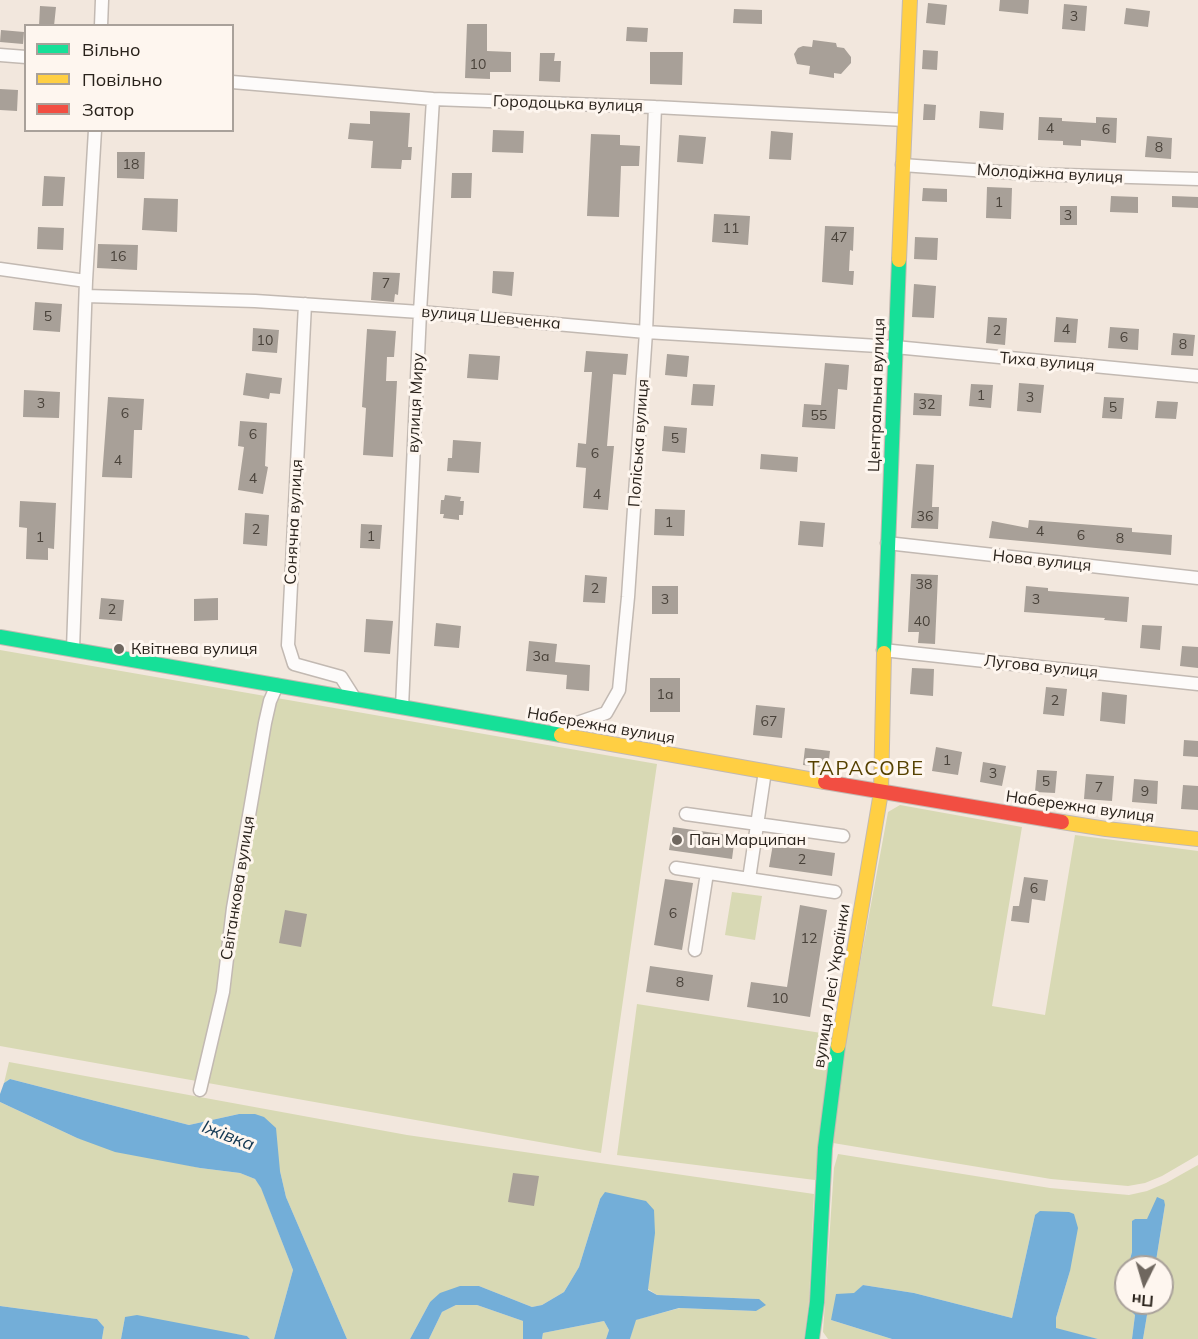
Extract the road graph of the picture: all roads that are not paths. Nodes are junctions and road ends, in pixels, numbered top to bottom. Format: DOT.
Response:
graph roads {
  1 [pos="102,0"];
  2 [pos="910,0"];
  3 [pos="101,24"];
  4 [pos="0,55"];
  5 [pos="24,57"];
  6 [pos="234,82"];
  7 [pos="433,99"];
  8 [pos="655,107"];
  9 [pos="905,120"];
  10 [pos="95,132"];
  11 [pos="902,165"];
  12 [pos="1198,180"];
  13 [pos="0,269"];
  14 [pos="86,282"];
  15 [pos="86,296"];
  16 [pos="305,304"];
  17 [pos="420,312"];
  18 [pos="646,332"];
  19 [pos="895,347"];
  20 [pos="1198,376"];
  21 [pos="886,543"];
  22 [pos="1198,578"];
  23 [pos="0,637"];
  24 [pos="73,649"];
  25 [pos="883,650"];
  26 [pos="1198,684"];
  27 [pos="277,685"];
  28 [pos="355,699"];
  29 [pos="402,707"];
  30 [pos="547,733"];
  31 [pos="765,771"];
  32 [pos="881,792"];
  33 [pos="686,814"];
  34 [pos="757,824"];
  35 [pos="843,836"];
  36 [pos="1198,839"];
  37 [pos="676,868"];
  38 [pos="707,873"];
  39 [pos="749,879"];
  40 [pos="835,892"];
  41 [pos="695,950"];
  42 [pos="200,1090"];
  43 [pos="812,1339"];
  1 -- 3 [label="street"];
  2 -- 9 [label="street, Центральна вулиця"];
  4 -- 5 [label="street"];
  6 -- 7 [label="street, Городоцька вулиця"];
  7 -- 8 [label="street, Городоцька вулиця"];
  7 -- 17 [label="street, вулиця Миру"];
  8 -- 9 [label="street, Городоцька вулиця"];
  8 -- 18 [label="street, Поліська вулиця"];
  9 -- 11 [label="street, Центральна вулиця"];
  10 -- 14 [label="street"];
  11 -- 12 [label="street, Молодіжна вулиця"];
  11 -- 19 [label="street, Центральна вулиця"];
  13 -- 14 [label="street"];
  14 -- 15 [label="street"];
  15 -- 16 [label="street, вулиця Шевченка"];
  15 -- 24 [label="street"];
  16 -- 17 [label="street, вулиця Шевченка"];
  16 -- 28 [label="street, Сонячна вулиця"];
  17 -- 18 [label="street, вулиця Шевченка"];
  17 -- 29 [label="street, вулиця Миру"];
  18 -- 19 [label="street, вулиця Шевченка"];
  18 -- 30 [label="street, Поліська вулиця"];
  19 -- 20 [label="street, Тиха вулиця"];
  19 -- 21 [label="street, Центральна вулиця"];
  21 -- 22 [label="street, Нова вулиця"];
  21 -- 25 [label="street, Центральна вулиця"];
  23 -- 24 [label="street, Набережна вулиця"];
  24 -- 27 [label="street, Набережна вулиця"];
  25 -- 26 [label="street, Лугова вулиця"];
  25 -- 32 [label="street, Центральна вулиця"];
  27 -- 28 [label="street, Набережна вулиця"];
  27 -- 42 [label="street, Світанкова вулиця"];
  28 -- 29 [label="street, Набережна вулиця"];
  29 -- 30 [label="street, Набережна вулиця"];
  30 -- 31 [label="street, Набережна вулиця"];
  31 -- 32 [label="street, Набережна вулиця"];
  31 -- 34 [label="street"];
  32 -- 36 [label="street, Набережна вулиця"];
  32 -- 43 [label="street, вулиця Лесі Українки"];
  33 -- 34 [label="street"];
  34 -- 35 [label="street"];
  34 -- 39 [label="street"];
  37 -- 38 [label="street"];
  38 -- 39 [label="street"];
  38 -- 41 [label="street"];
  39 -- 40 [label="street"];
}
